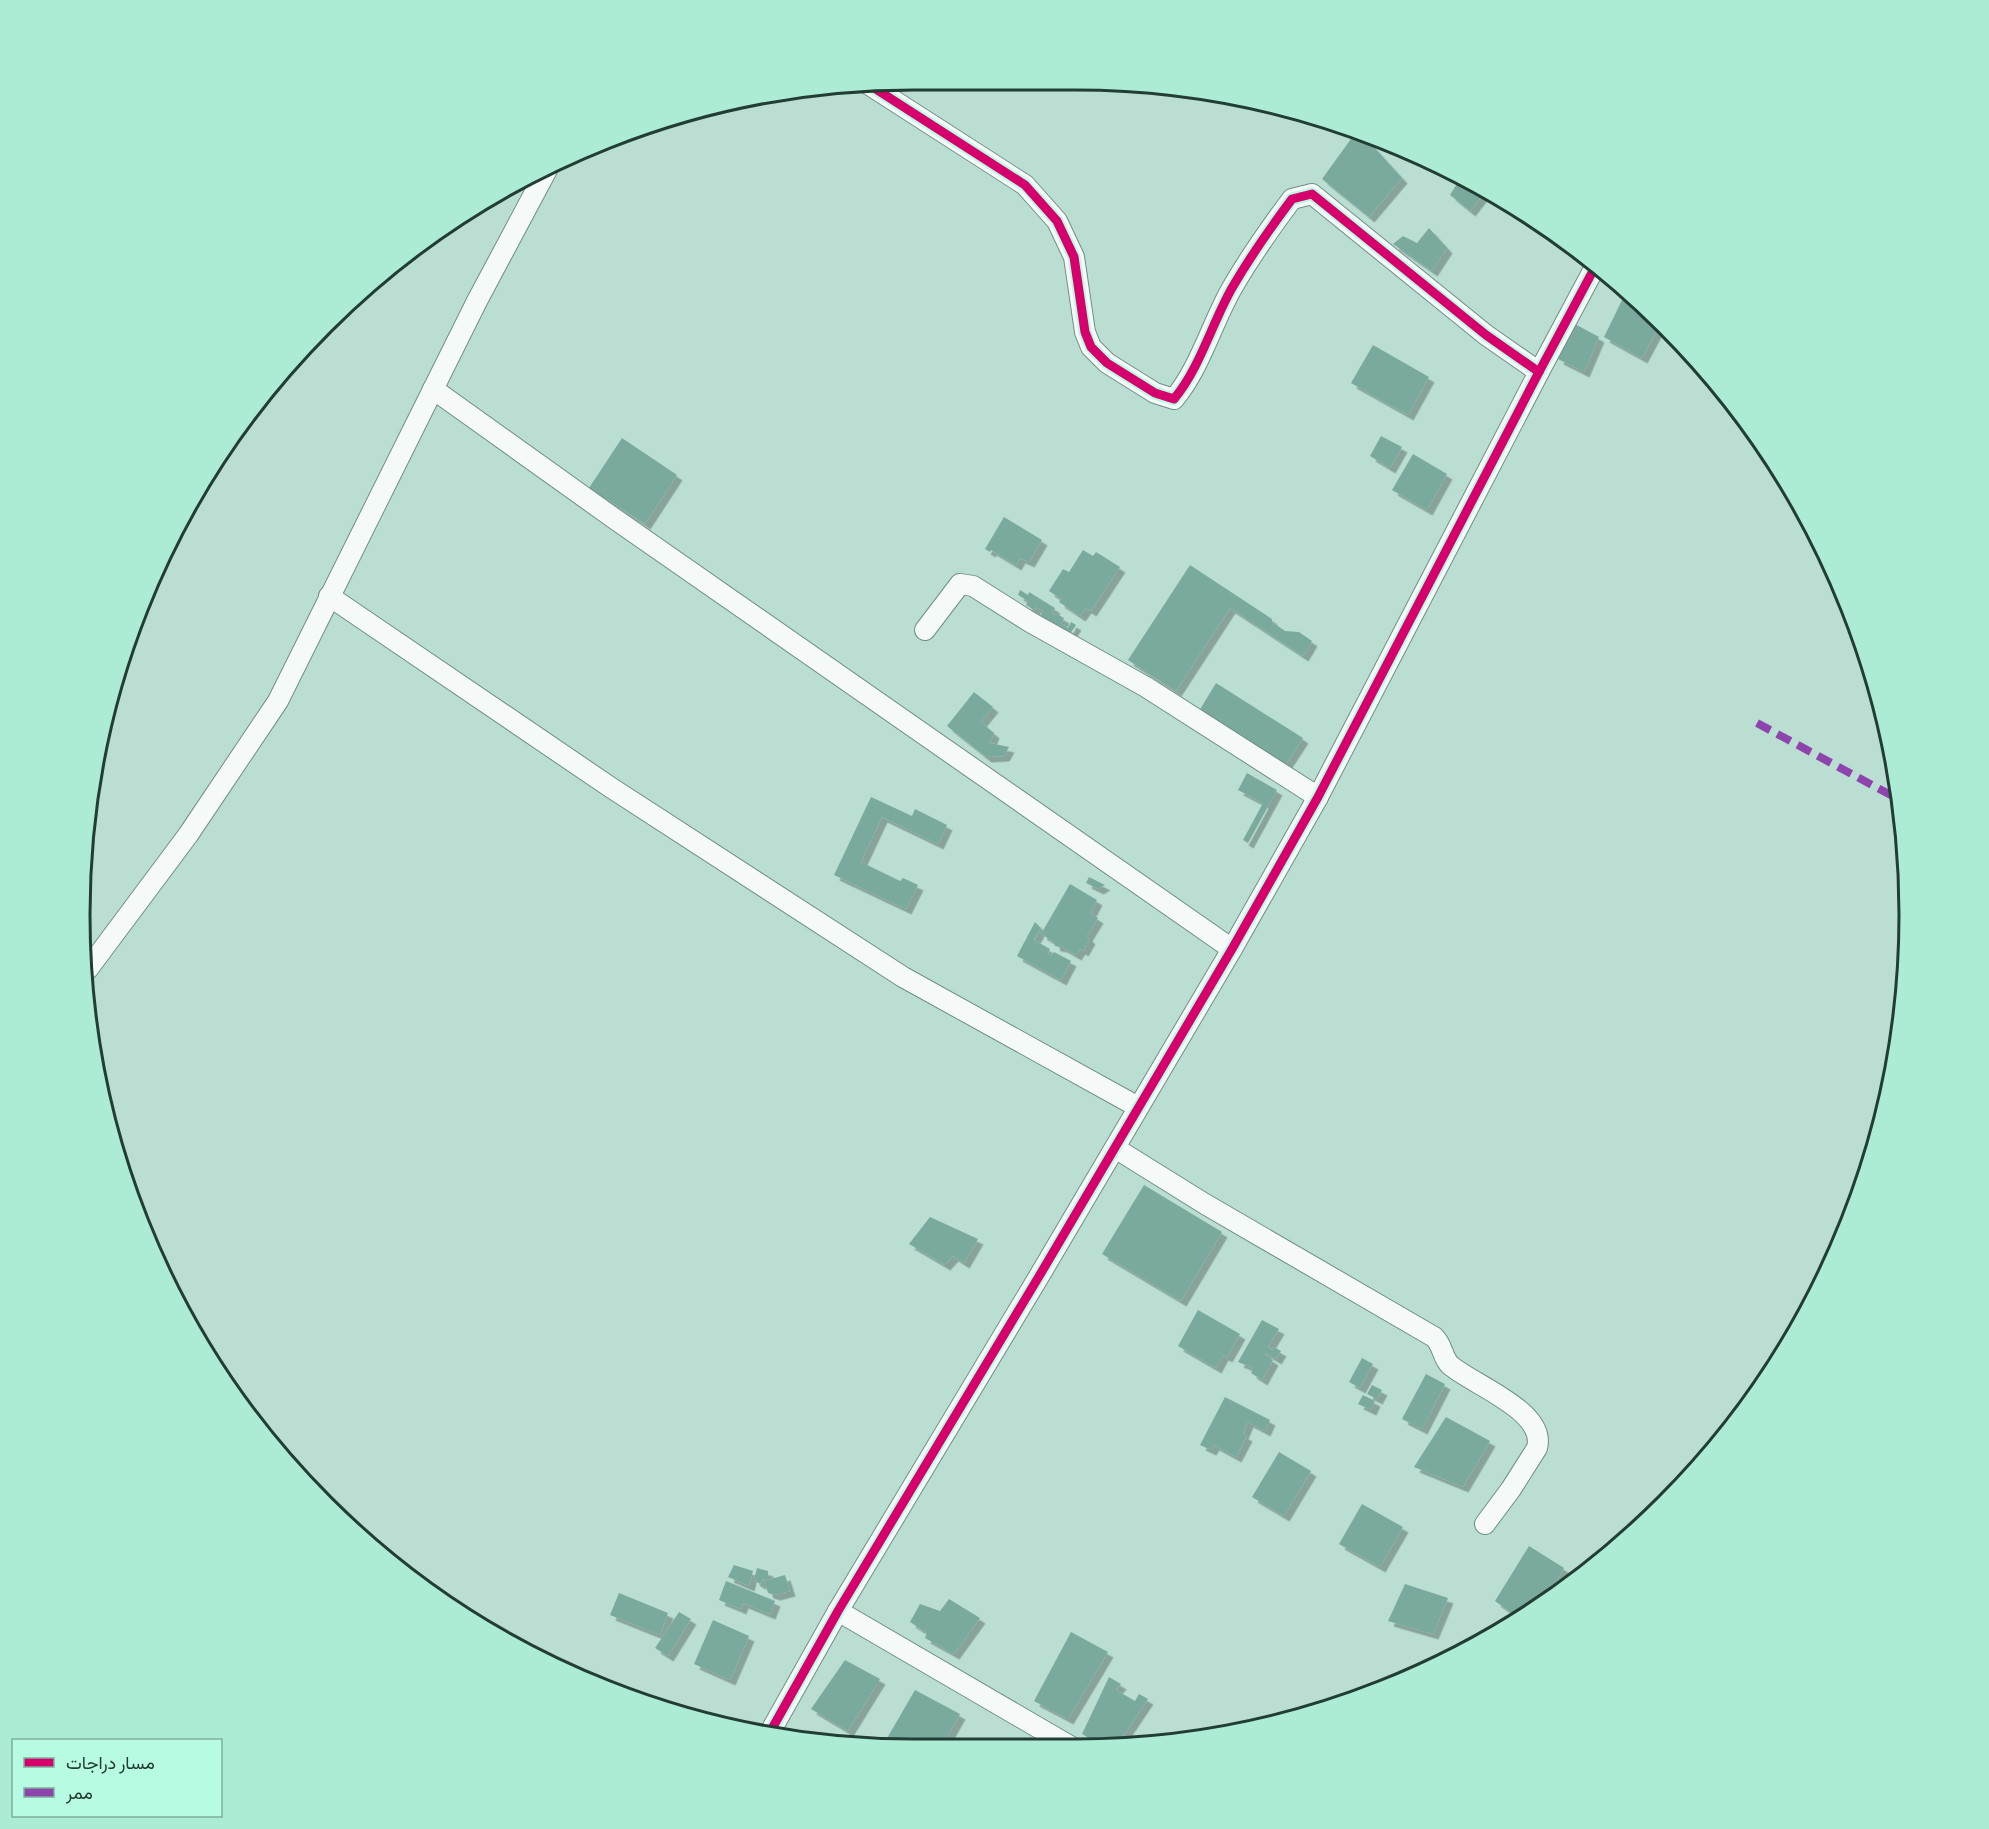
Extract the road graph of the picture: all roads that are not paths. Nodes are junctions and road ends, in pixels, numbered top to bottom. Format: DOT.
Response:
graph roads {
  1 [pos="879,91"];
  2 [pos="542,179"];
  3 [pos="1592,273"];
  4 [pos="1539,372"];
  5 [pos="433,389"];
  6 [pos="329,596"];
  7 [pos="925,630"];
  8 [pos="1318,797"];
  9 [pos="1232,949"];
  10 [pos="92,964"];
  11 [pos="1138,1107"];
  12 [pos="1114,1148"];
  13 [pos="1485,1524"];
  14 [pos="838,1611"];
  15 [pos="773,1726"];
  16 [pos="1058,1739"];
  1 -- 4 [label="street"];
  2 -- 5 [label="street"];
  3 -- 4 [label="street"];
  4 -- 8 [label="street"];
  5 -- 6 [label="street"];
  5 -- 9 [label="street"];
  6 -- 10 [label="street"];
  6 -- 11 [label="street"];
  7 -- 8 [label="street"];
  8 -- 9 [label="street"];
  9 -- 11 [label="street"];
  11 -- 12 [label="street"];
  12 -- 13 [label="street"];
  12 -- 14 [label="street"];
  14 -- 15 [label="street"];
  14 -- 16 [label="street"];
}
